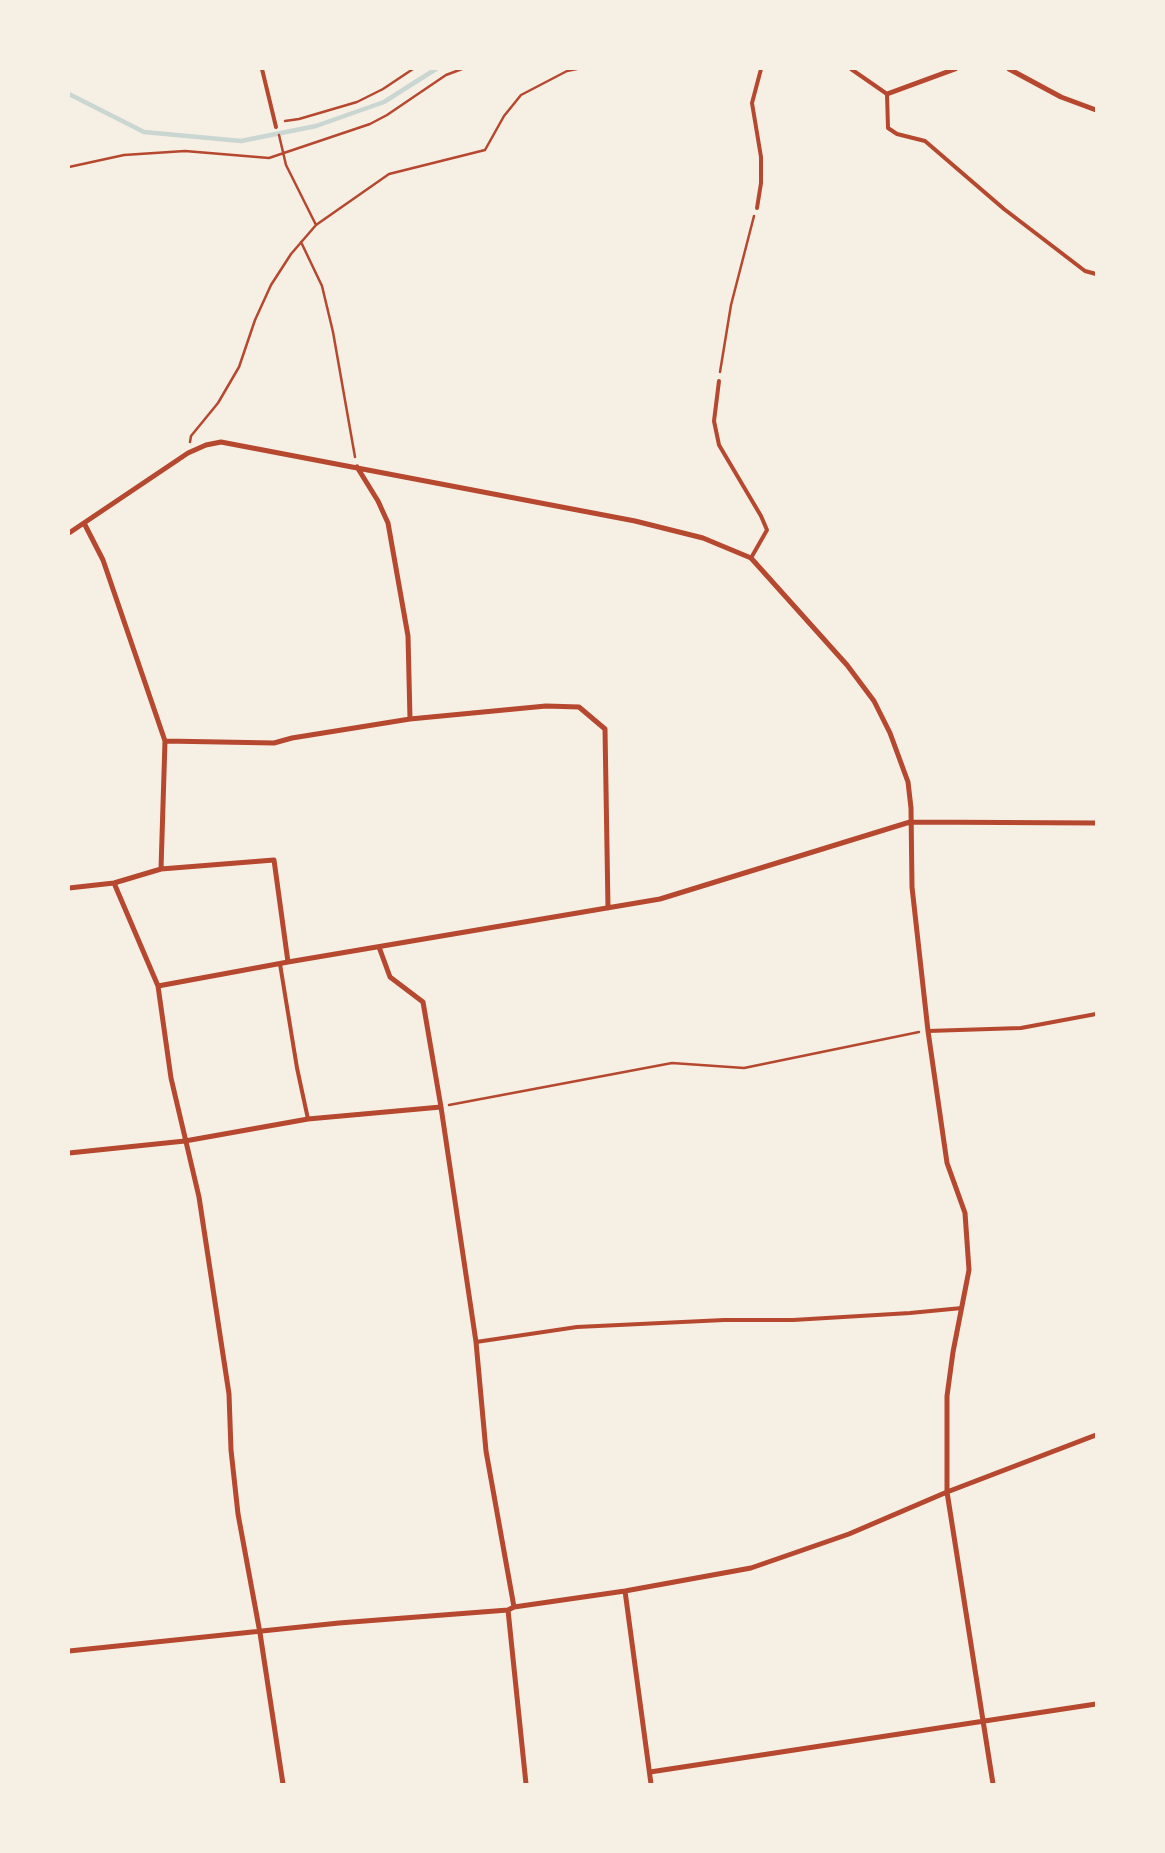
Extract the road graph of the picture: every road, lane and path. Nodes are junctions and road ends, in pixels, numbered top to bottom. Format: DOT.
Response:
graph roads {
  1 [pos="262,69"];
  2 [pos="413,69"];
  3 [pos="577,69"];
  4 [pos="761,69"];
  5 [pos="851,69"];
  6 [pos="955,69"];
  7 [pos="1008,69"];
  8 [pos="887,94"];
  9 [pos="1096,110"];
  10 [pos="276,125"];
  11 [pos="757,208"];
  12 [pos="316,226"];
  13 [pos="301,242"];
  14 [pos="1096,274"];
  15 [pos="719,381"];
  16 [pos="188,453"];
  17 [pos="357,467"];
  18 [pos="84,523"];
  19 [pos="69,533"];
  20 [pos="750,558"];
  21 [pos="410,719"];
  22 [pos="165,741"];
  23 [pos="910,822"];
  24 [pos="1096,823"];
  25 [pos="161,869"];
  26 [pos="114,883"];
  27 [pos="69,888"];
  28 [pos="608,908"];
  29 [pos="379,947"];
  30 [pos="288,962"];
  31 [pos="280,964"];
  32 [pos="158,986"];
  33 [pos="1096,1014"];
  34 [pos="928,1031"];
  35 [pos="441,1106"];
  36 [pos="308,1119"];
  37 [pos="185,1141"];
  38 [pos="69,1153"];
  39 [pos="962,1308"];
  40 [pos="476,1342"];
  41 [pos="1096,1435"];
  42 [pos="947,1492"];
  43 [pos="625,1591"];
  44 [pos="514,1608"];
  45 [pos="508,1610"];
  46 [pos="260,1632"];
  47 [pos="69,1652"];
  48 [pos="1096,1704"];
  49 [pos="983,1722"];
  50 [pos="650,1772"];
  51 [pos="283,1784"];
  52 [pos="526,1784"];
  53 [pos="651,1784"];
  54 [pos="993,1784"];
  1 -- 10 [label="lane"];
  2 -- 10 [label="path"];
  3 -- 12 [label="path"];
  4 -- 11 [label="lane"];
  5 -- 8 [label="lane"];
  6 -- 8 [label="street"];
  7 -- 9 [label="street"];
  8 -- 14 [label="lane"];
  10 -- 12 [label="path"];
  11 -- 15 [label="path"];
  12 -- 13 [label="path"];
  13 -- 16 [label="path"];
  13 -- 17 [label="path"];
  15 -- 20 [label="lane"];
  16 -- 17 [label="street"];
  16 -- 18 [label="street"];
  17 -- 20 [label="street"];
  17 -- 21 [label="street"];
  18 -- 19 [label="street"];
  18 -- 22 [label="street"];
  20 -- 23 [label="street"];
  21 -- 22 [label="street"];
  21 -- 28 [label="street"];
  22 -- 25 [label="street"];
  23 -- 24 [label="street"];
  23 -- 28 [label="street"];
  23 -- 34 [label="street"];
  25 -- 26 [label="street"];
  25 -- 30 [label="street"];
  26 -- 27 [label="street"];
  26 -- 32 [label="street"];
  28 -- 29 [label="street"];
  29 -- 30 [label="street"];
  29 -- 35 [label="street"];
  30 -- 31 [label="street"];
  31 -- 32 [label="street"];
  31 -- 36 [label="lane"];
  32 -- 37 [label="street"];
  33 -- 34 [label="lane"];
  34 -- 35 [label="path"];
  34 -- 39 [label="street"];
  35 -- 36 [label="street"];
  35 -- 40 [label="street"];
  36 -- 37 [label="street"];
  37 -- 38 [label="street"];
  37 -- 46 [label="street"];
  39 -- 40 [label="lane"];
  39 -- 42 [label="street"];
  40 -- 44 [label="street"];
  41 -- 42 [label="street"];
  42 -- 43 [label="street"];
  42 -- 49 [label="street"];
  43 -- 44 [label="street"];
  43 -- 50 [label="street"];
  44 -- 45 [label="street"];
  45 -- 46 [label="street"];
  45 -- 52 [label="street"];
  46 -- 47 [label="street"];
  46 -- 51 [label="street"];
  48 -- 49 [label="street"];
  49 -- 50 [label="street"];
  49 -- 54 [label="street"];
  50 -- 53 [label="street"];
}
